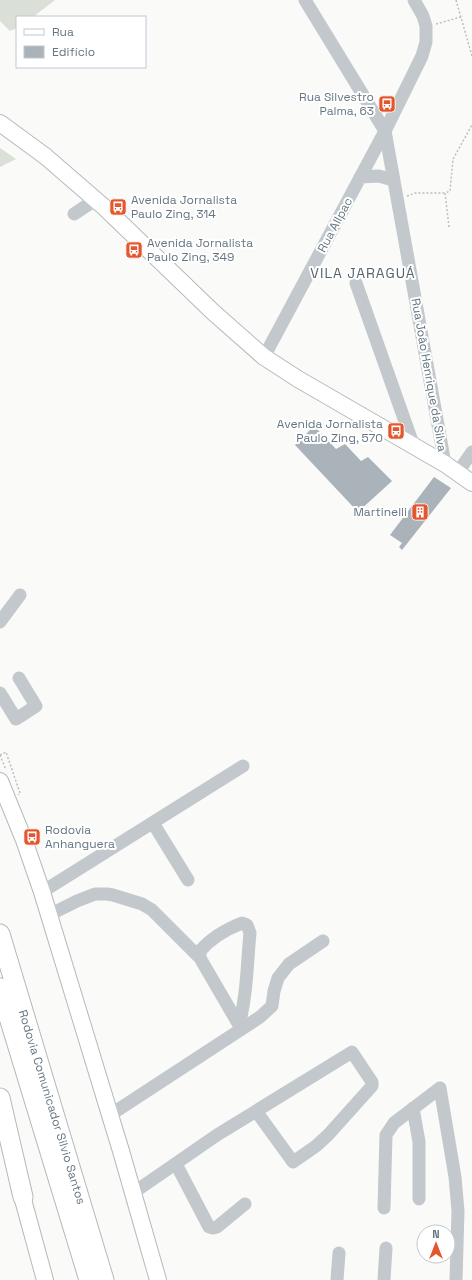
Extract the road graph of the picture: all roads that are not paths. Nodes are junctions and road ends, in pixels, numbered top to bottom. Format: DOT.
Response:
graph roads {
  1 [pos="305,0"];
  2 [pos="414,0"];
  3 [pos="0,123"];
  4 [pos="384,131"];
  5 [pos="360,177"];
  6 [pos="393,180"];
  7 [pos="95,200"];
  8 [pos="74,214"];
  9 [pos="356,283"];
  10 [pos="264,357"];
  11 [pos="413,444"];
  12 [pos="472,452"];
  13 [pos="452,468"];
  14 [pos="472,483"];
  15 [pos="20,595"];
  16 [pos="0,621"];
  17 [pos="19,678"];
  18 [pos="0,693"];
  19 [pos="5,714"];
  20 [pos="243,766"];
  21 [pos="0,781"];
  22 [pos="153,823"];
  23 [pos="188,880"];
  24 [pos="42,892"];
  25 [pos="49,915"];
  26 [pos="0,934"];
  27 [pos="323,942"];
  28 [pos="200,958"];
  29 [pos="0,988"];
  30 [pos="240,1027"];
  31 [pos="0,1098"];
  32 [pos="413,1108"];
  33 [pos="256,1111"];
  34 [pos="110,1115"];
  35 [pos="0,1128"];
  36 [pos="176,1164"];
  37 [pos="133,1193"];
  38 [pos="23,1197"];
  39 [pos="419,1199"];
  40 [pos="245,1204"];
  41 [pos="384,1208"];
  42 [pos="386,1248"];
  43 [pos="339,1253"];
  44 [pos="45,1280"];
  45 [pos="89,1280"];
  46 [pos="104,1280"];
  47 [pos="158,1280"];
  48 [pos="337,1280"];
  49 [pos="384,1280"];
  50 [pos="456,1280"];
  1 -- 4 [label="street, Rua João Henrique da Silva"];
  2 -- 4 [label="street, Rua Allpac"];
  3 -- 7 [label="main road"];
  4 -- 5 [label="street, Rua Allpac"];
  4 -- 6 [label="street, Rua João Henrique da Silva"];
  5 -- 6 [label="street"];
  5 -- 10 [label="street, Rua Allpac"];
  6 -- 13 [label="street, Rua João Henrique da Silva"];
  7 -- 8 [label="street"];
  7 -- 10 [label="main road"];
  9 -- 11 [label="street"];
  10 -- 11 [label="main road"];
  11 -- 13 [label="main road"];
  12 -- 13 [label="street"];
  13 -- 14 [label="main road"];
  15 -- 16 [label="street"];
  17 -- 19 [label="street"];
  18 -- 19 [label="street"];
  20 -- 22 [label="street"];
  21 -- 24 [label="main road"];
  22 -- 23 [label="street"];
  22 -- 24 [label="street"];
  24 -- 25 [label="main road"];
  25 -- 28 [label="street"];
  25 -- 34 [label="main road"];
  26 -- 46 [label="highway, Rodovia Comunicador Silvio Santos"];
  27 -- 30 [label="street"];
  28 -- 30 [label="street"];
  28 -- 30 [label="street"];
  29 -- 45 [label="highway, Rodovia Comunicador Silvio Santos"];
  30 -- 34 [label="street"];
  31 -- 38 [label="highway"];
  32 -- 39 [label="street"];
  32 -- 41 [label="street"];
  32 -- 50 [label="street"];
  33 -- 33 [label="street"];
  33 -- 36 [label="street"];
  34 -- 37 [label="main road"];
  35 -- 38 [label="main road"];
  36 -- 37 [label="street"];
  36 -- 40 [label="street"];
  37 -- 47 [label="main road"];
  38 -- 44 [label="main road"];
  42 -- 49 [label="street"];
  43 -- 48 [label="street"];
}
